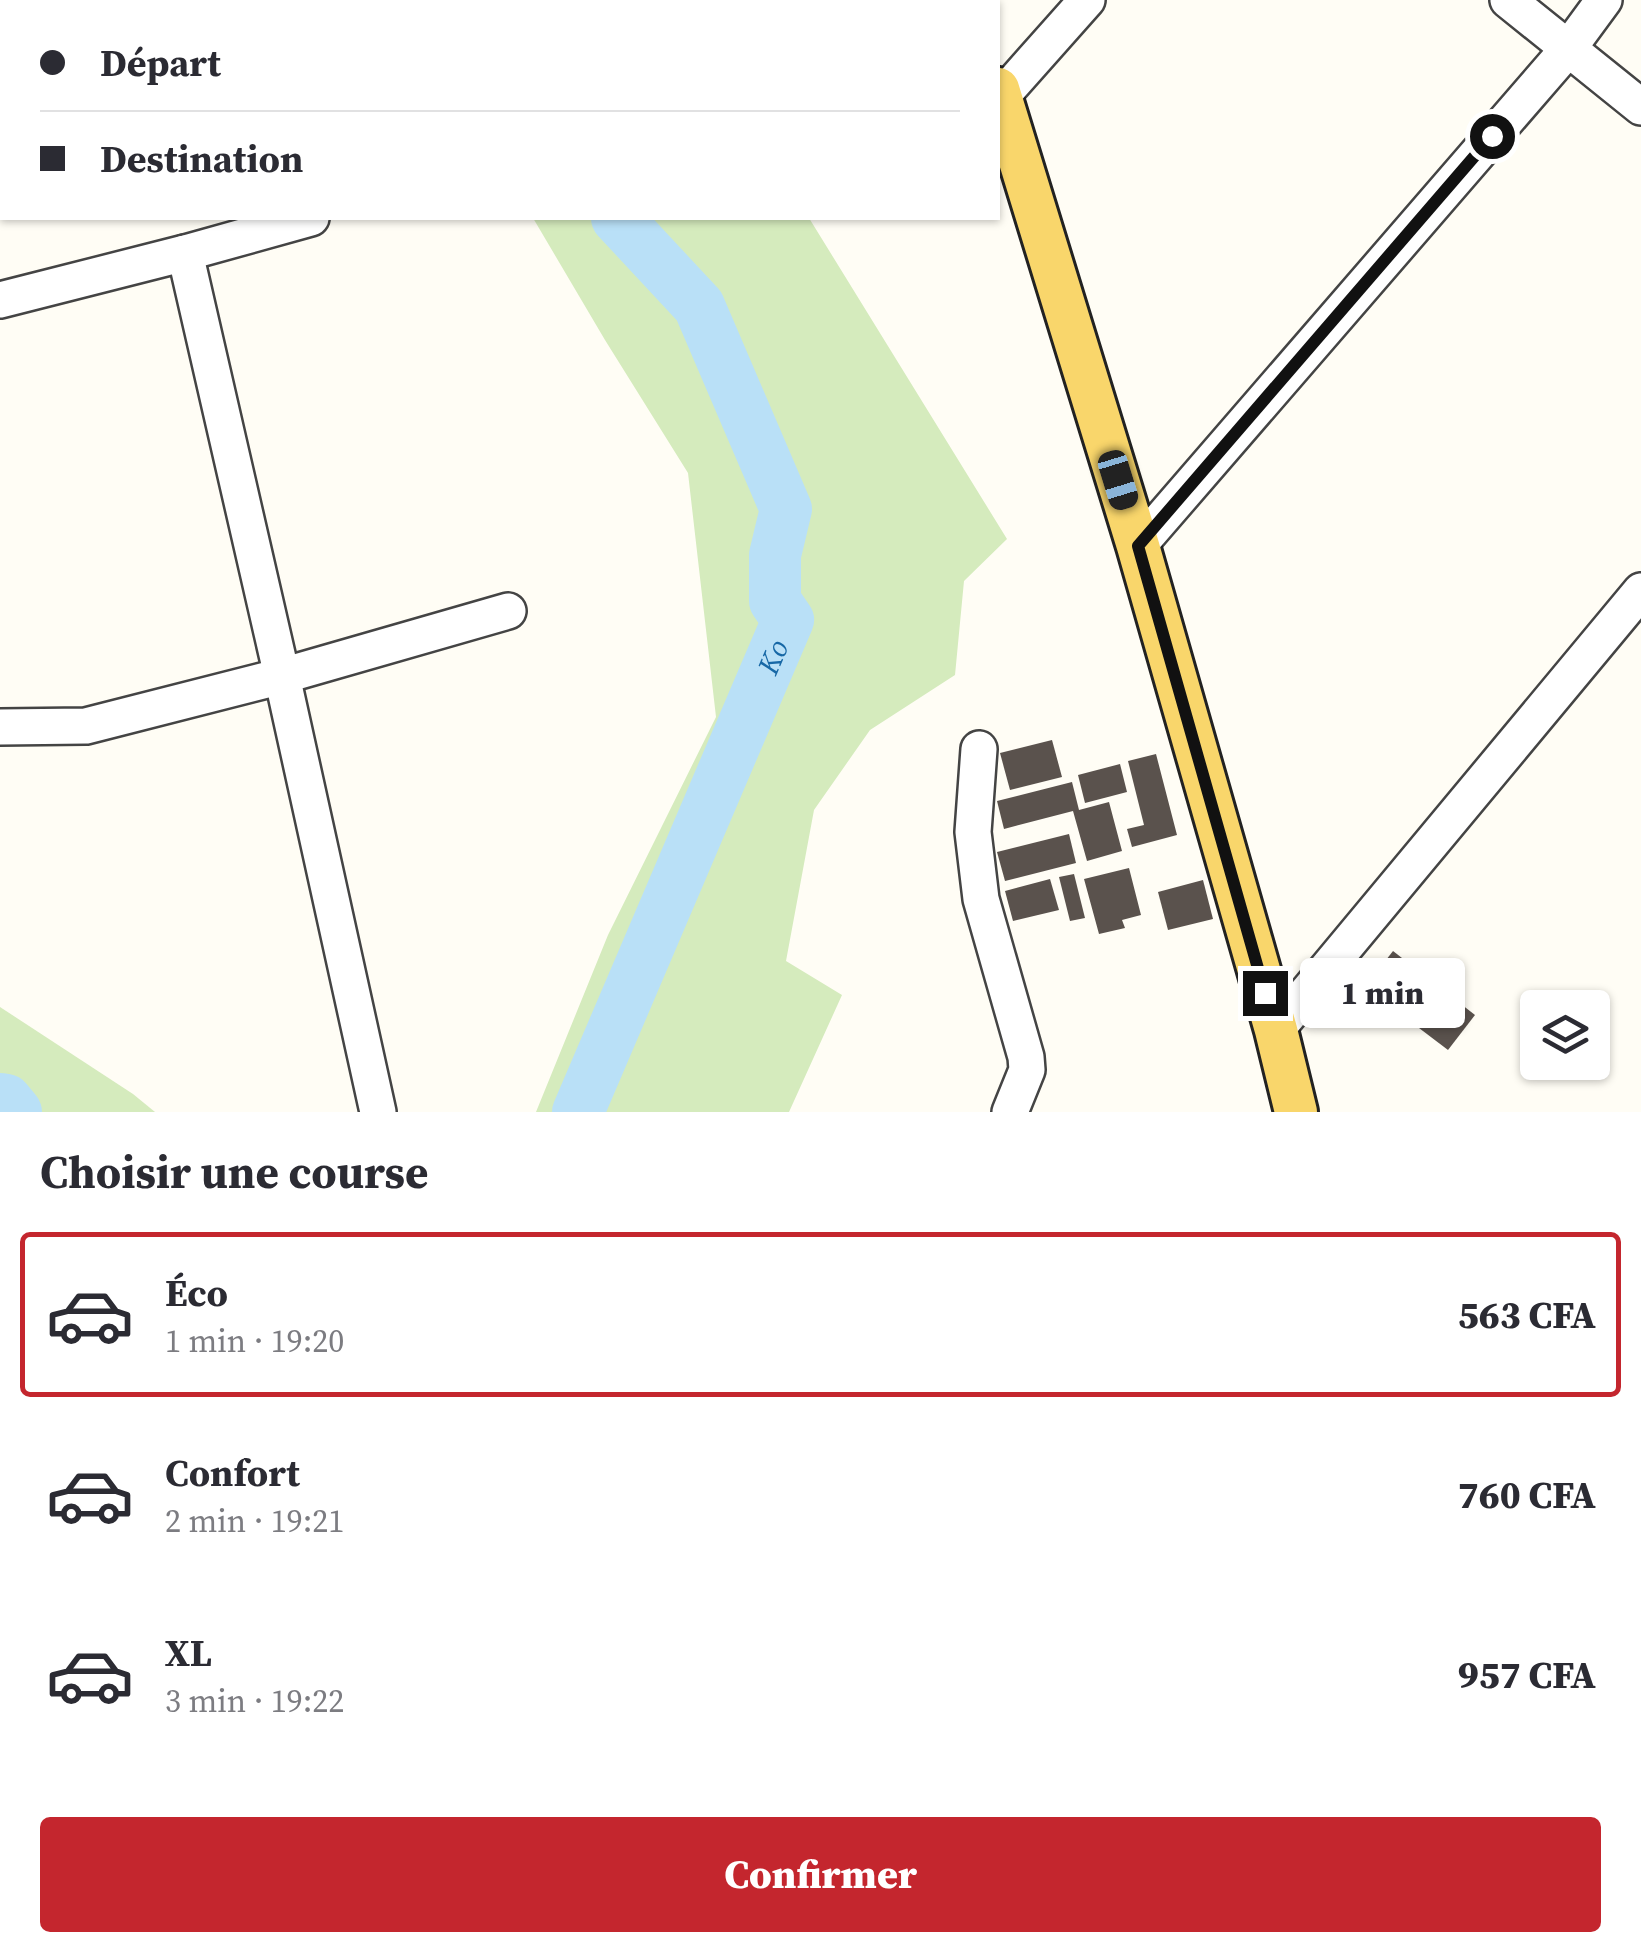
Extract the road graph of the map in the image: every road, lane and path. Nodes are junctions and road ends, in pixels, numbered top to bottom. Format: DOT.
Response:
graph roads {
  1 [pos="1088,0"];
  2 [pos="1508,0"];
  3 [pos="1604,0"];
  4 [pos="1568,49"];
  5 [pos="1000,92"];
  6 [pos="1000,96"];
  7 [pos="1641,107"];
  8 [pos="304,220"];
  9 [pos="185,253"];
  10 [pos="0,300"];
  11 [pos="1138,546"];
  12 [pos="1641,591"];
  13 [pos="508,612"];
  14 [pos="282,676"];
  15 [pos="0,727"];
  16 [pos="979,749"];
  17 [pos="1276,1030"];
  18 [pos="378,1112"];
  19 [pos="1010,1112"];
  20 [pos="1296,1112"];
  1 -- 5 [label="street"];
  2 -- 4 [label="street"];
  3 -- 4 [label="street"];
  4 -- 7 [label="street"];
  4 -- 11 [label="street"];
  6 -- 11 [label="main road"];
  8 -- 9 [label="street"];
  9 -- 10 [label="street"];
  9 -- 14 [label="street"];
  11 -- 17 [label="main road"];
  12 -- 17 [label="street"];
  13 -- 14 [label="street"];
  14 -- 15 [label="street"];
  14 -- 18 [label="street"];
  16 -- 19 [label="street"];
  17 -- 20 [label="main road"];
}
